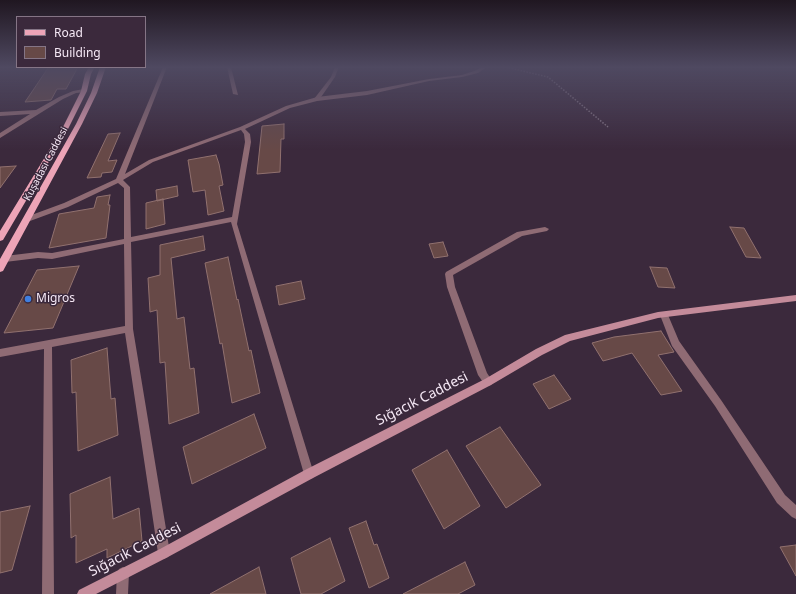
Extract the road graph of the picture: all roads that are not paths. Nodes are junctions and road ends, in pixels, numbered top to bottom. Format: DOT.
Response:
graph roads {
  1 [pos="70,95"];
  2 [pos="82,95"];
  3 [pos="93,95"];
  4 [pos="154,95"];
  5 [pos="320,95"];
  6 [pos="353,95"];
  7 [pos="317,99"];
  8 [pos="37,112"];
  9 [pos="0,114"];
  10 [pos="242,128"];
  11 [pos="0,136"];
  12 [pos="119,180"];
  13 [pos="28,219"];
  14 [pos="235,219"];
  15 [pos="545,229"];
  16 [pos="0,238"];
  17 [pos="128,242"];
  18 [pos="5,259"];
  19 [pos="0,268"];
  20 [pos="796,298"];
  21 [pos="664,315"];
  22 [pos="129,329"];
  23 [pos="48,344"];
  24 [pos="0,353"];
  25 [pos="488,382"];
  26 [pos="310,474"];
  27 [pos="796,513"];
  28 [pos="164,553"];
  29 [pos="123,573"];
  30 [pos="48,594"];
  31 [pos="83,594"];
  32 [pos="122,594"];
  1 -- 8 [label="street"];
  2 -- 16 [label="main road, Kuşadası Caddesi"];
  3 -- 13 [label="main road, Kuşadası Caddesi"];
  4 -- 12 [label="street"];
  5 -- 7 [label="street"];
  6 -- 7 [label="street"];
  7 -- 10 [label="street"];
  8 -- 9 [label="street"];
  8 -- 11 [label="street"];
  10 -- 12 [label="street"];
  10 -- 14 [label="street"];
  12 -- 13 [label="street"];
  12 -- 17 [label="street"];
  13 -- 18 [label="main road, Kuşadası Caddesi"];
  14 -- 17 [label="street"];
  14 -- 26 [label="street"];
  15 -- 25 [label="street"];
  17 -- 18 [label="street"];
  17 -- 22 [label="street"];
  18 -- 19 [label="main road, Kuşadası Caddesi"];
  20 -- 21 [label="main road, Sığacık Caddesi"];
  21 -- 25 [label="main road, Sığacık Caddesi"];
  21 -- 27 [label="street"];
  22 -- 23 [label="street"];
  22 -- 28 [label="street"];
  23 -- 24 [label="street"];
  23 -- 30 [label="street"];
  25 -- 26 [label="main road, Sığacık Caddesi"];
  26 -- 28 [label="main road, Sığacık Caddesi"];
  28 -- 29 [label="main road, Sığacık Caddesi"];
  29 -- 31 [label="main road, Sığacık Caddesi"];
  29 -- 32 [label="street"];
}
